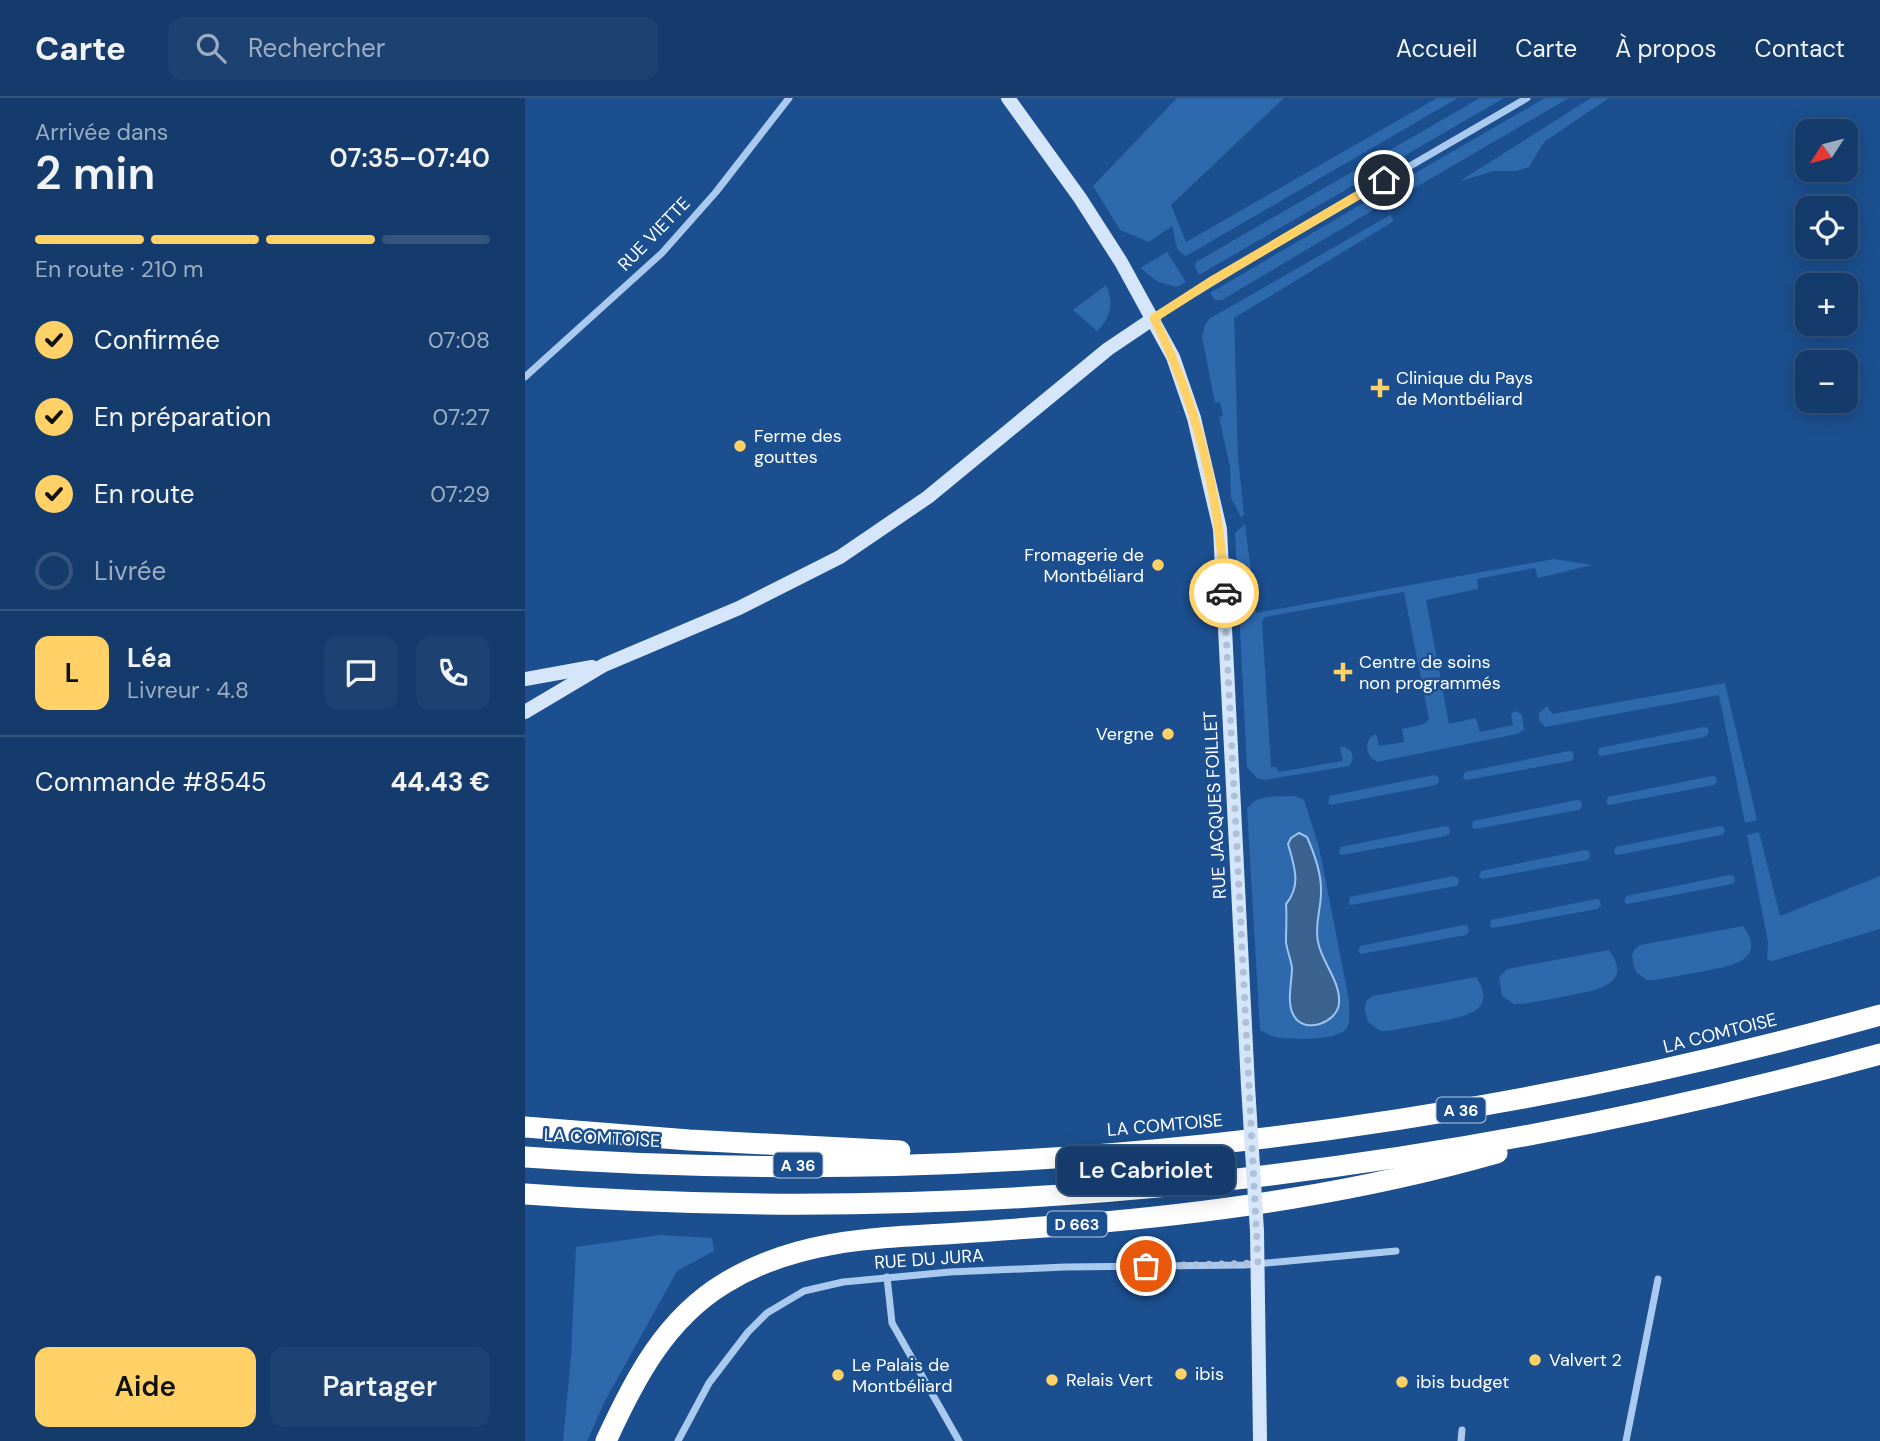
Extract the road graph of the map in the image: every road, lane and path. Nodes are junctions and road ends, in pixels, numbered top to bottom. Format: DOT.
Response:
graph roads {
  1 [pos="789,98"];
  2 [pos="1007,98"];
  3 [pos="1527,98"];
  4 [pos="1154,318"];
  5 [pos="525,377"];
  6 [pos="604,665"];
  7 [pos="525,679"];
  8 [pos="525,712"];
  9 [pos="1880,1015"];
  10 [pos="1880,1054"];
  11 [pos="1627,1116"];
  12 [pos="525,1127"];
  13 [pos="525,1157"];
  14 [pos="1035,1159"];
  15 [pos="525,1194"];
  16 [pos="1396,1251"];
  17 [pos="1258,1263"];
  18 [pos="887,1277"];
  19 [pos="1658,1279"];
  20 [pos="1462,1430"];
  21 [pos="606,1441"];
  22 [pos="678,1441"];
  23 [pos="959,1441"];
  24 [pos="1260,1441"];
  25 [pos="1461,1441"];
  26 [pos="1626,1441"];
  1 -- 5 [label="street, RUE VIETTE"];
  2 -- 4 [label="main road, RUE JACQUES FOILLET"];
  3 -- 4 [label="street"];
  4 -- 6 [label="main road"];
  4 -- 17 [label="main road, RUE JACQUES FOILLET, bridge"];
  6 -- 7 [label="main road"];
  6 -- 8 [label="main road"];
  9 -- 14 [label="highway, LA COMTOISE / A 36"];
  10 -- 11 [label="highway, A 36"];
  11 -- 15 [label="highway, A 36"];
  11 -- 21 [label="highway, D 663"];
  12 -- 14 [label="highway"];
  13 -- 14 [label="highway, LA COMTOISE / A 36"];
  16 -- 17 [label="street, RUE DU JURA"];
  17 -- 18 [label="street, RUE DU JURA"];
  17 -- 24 [label="main road, RUE JACQUES FOILLET"];
  18 -- 22 [label="street, RUE DU JURA"];
  18 -- 23 [label="street"];
  19 -- 26 [label="street"];
  20 -- 25 [label="street"];
}
